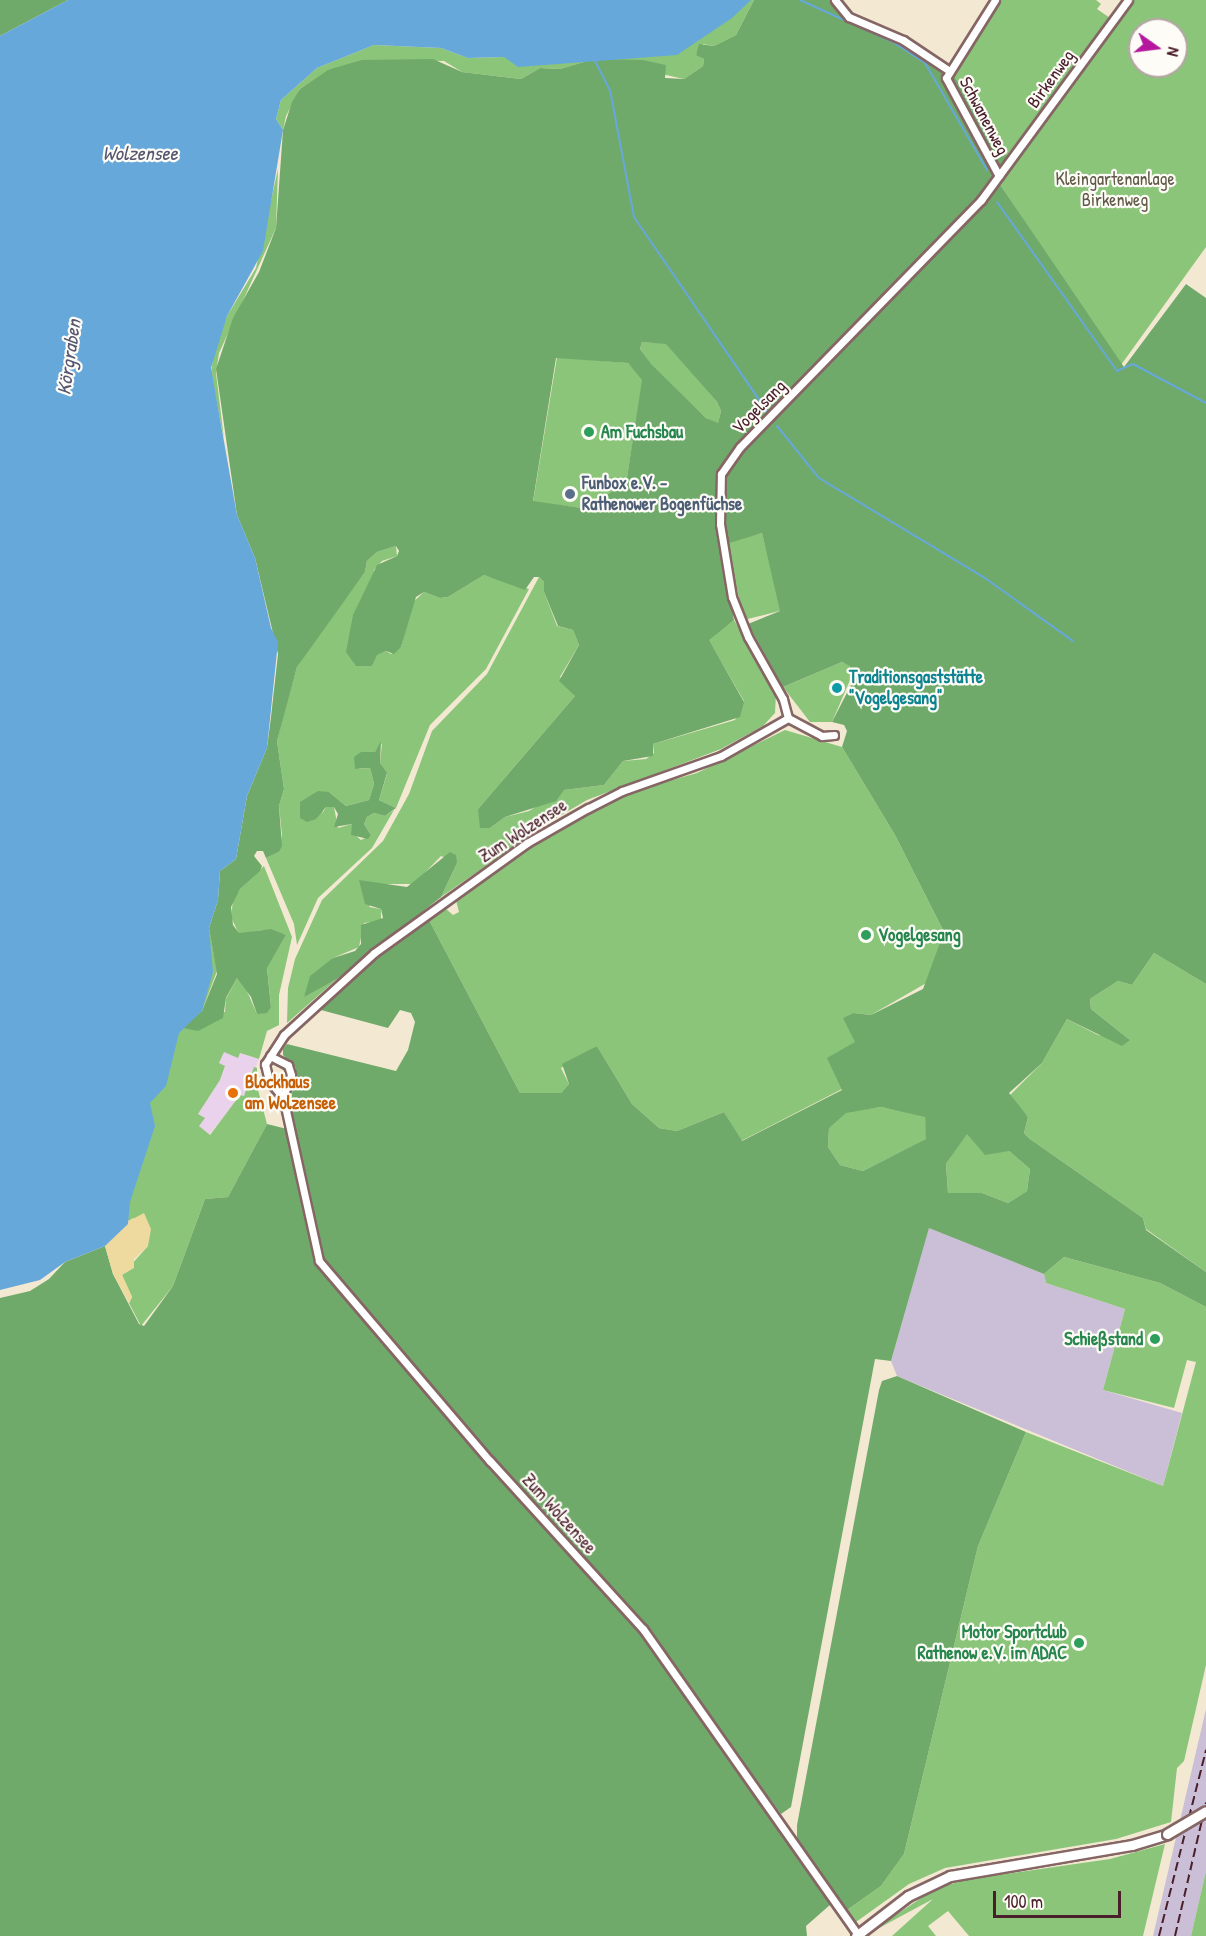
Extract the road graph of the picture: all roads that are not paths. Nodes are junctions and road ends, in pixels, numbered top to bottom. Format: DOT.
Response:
graph roads {
  1 [pos="835,0"];
  2 [pos="995,0"];
  3 [pos="1128,0"];
  4 [pos="948,70"];
  5 [pos="999,176"];
  6 [pos="788,718"];
  7 [pos="834,735"];
  8 [pos="270,1056"];
  9 [pos="283,1097"];
  10 [pos="1206,1810"];
  11 [pos="857,1935"];
  1 -- 4 [label="street, Schwanenweg"];
  2 -- 4 [label="street, Schwanenweg"];
  3 -- 5 [label="street, Birkenweg"];
  4 -- 5 [label="street, Schwanenweg"];
  5 -- 6 [label="street, Vogelsang"];
  6 -- 7 [label="street"];
  6 -- 8 [label="street, Zum Wolzensee"];
  8 -- 9 [label="street, Zum Wolzensee"];
  8 -- 9 [label="street, Zum Wolzensee"];
  9 -- 11 [label="street, Zum Wolzensee"];
  10 -- 11 [label="main road, bridge"];
}
